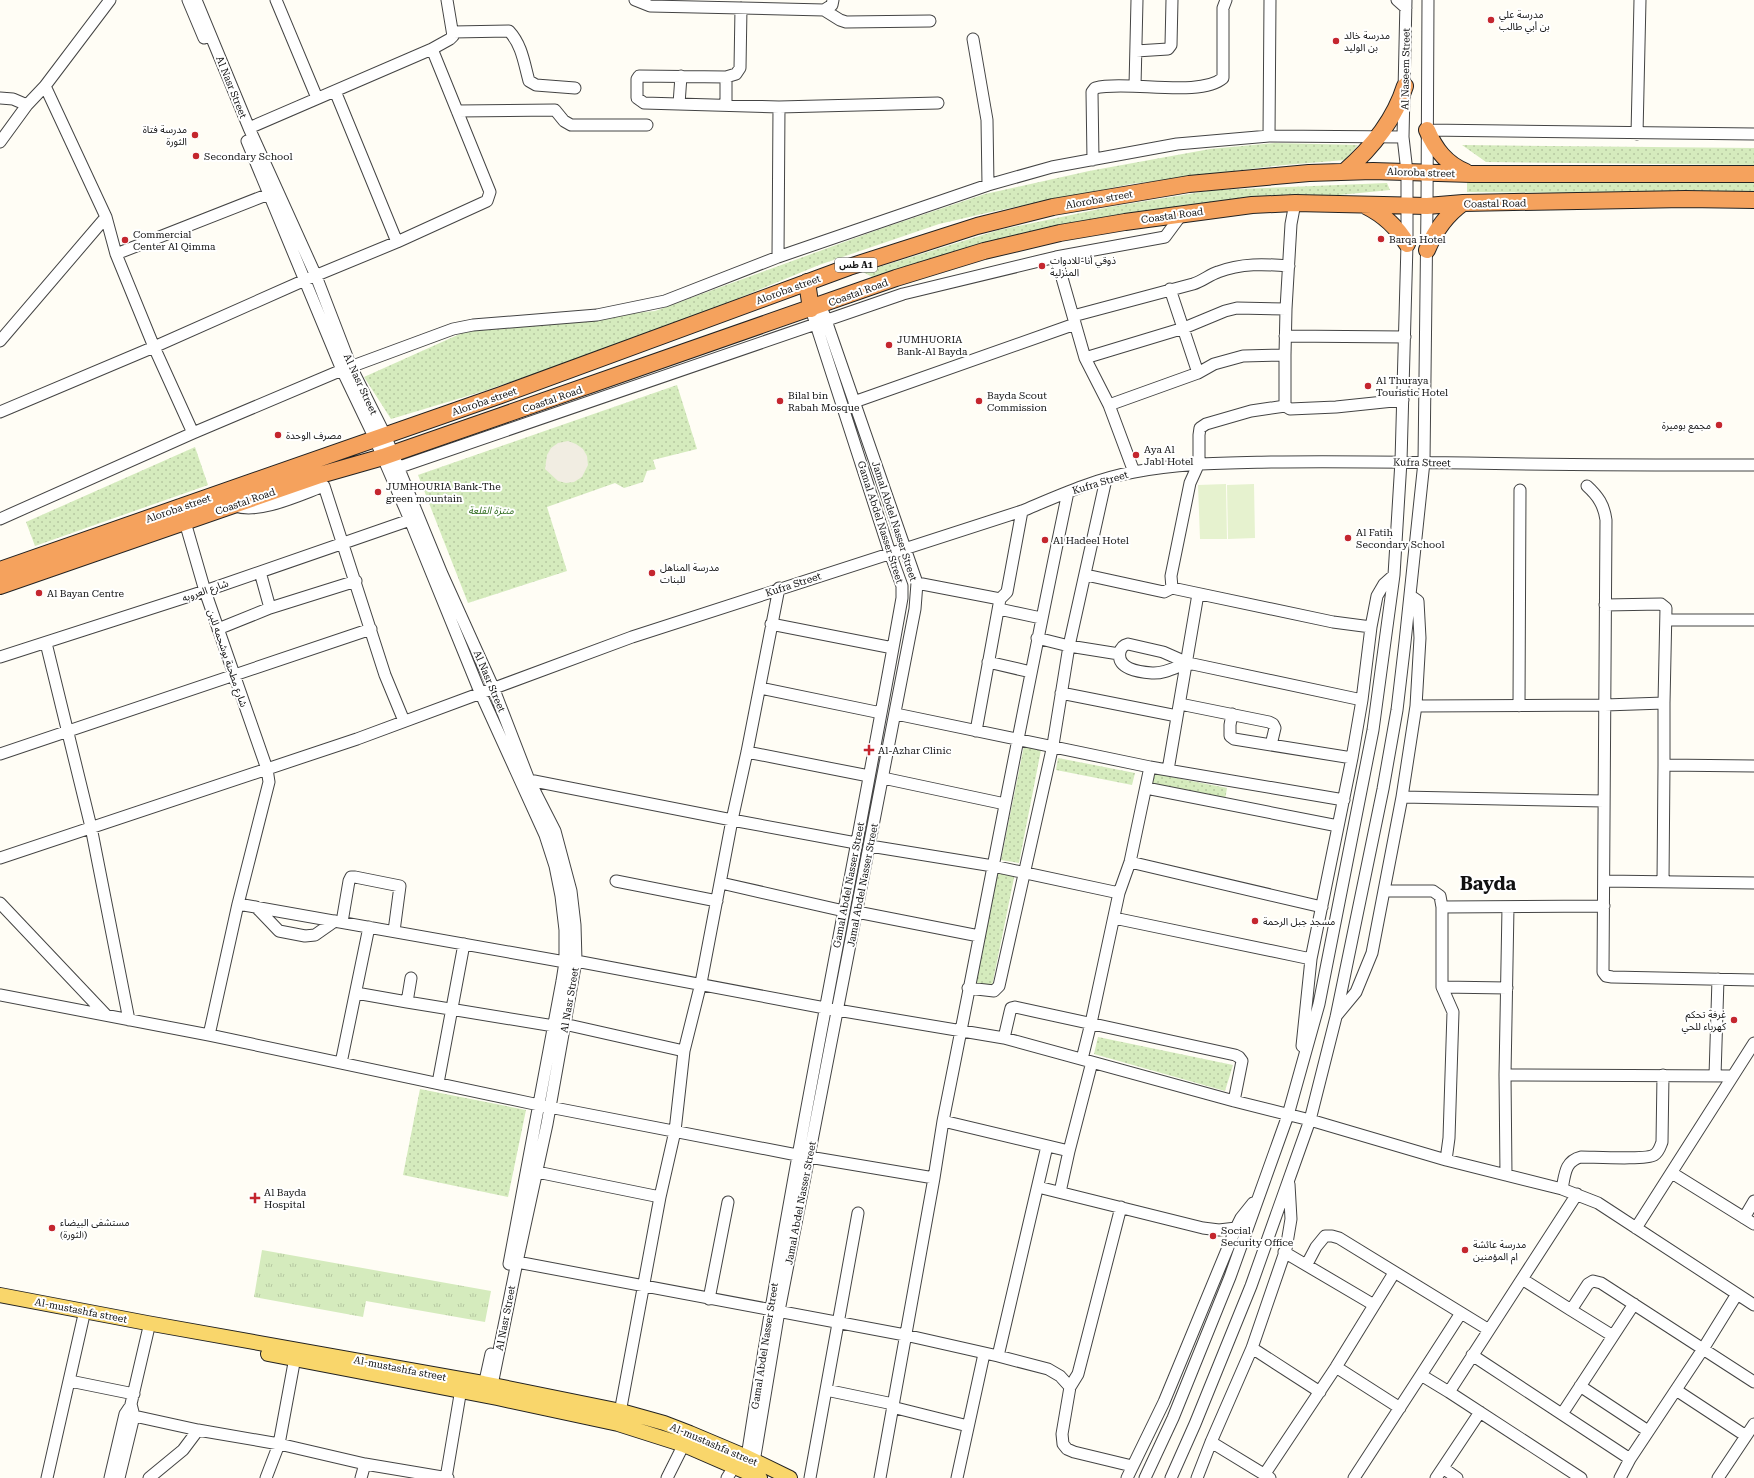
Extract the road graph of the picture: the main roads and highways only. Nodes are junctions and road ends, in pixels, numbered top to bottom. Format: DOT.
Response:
graph roads {
  1 [pos="1406,86"];
  2 [pos="1427,130"];
  3 [pos="1344,172"];
  4 [pos="1471,174"];
  5 [pos="1754,174"];
  6 [pos="1754,200"];
  7 [pos="1464,203"];
  8 [pos="1365,206"];
  9 [pos="1407,244"];
  10 [pos="1427,250"];
  11 [pos="849,267"];
  12 [pos="807,282"];
  13 [pos="856,292"];
  14 [pos="819,314"];
  15 [pos="0,570"];
  16 [pos="0,586"];
  17 [pos="0,1295"];
  18 [pos="0,1304"];
  19 [pos="296,1354"];
  20 [pos="745,1469"];
  21 [pos="790,1478"];
  1 -- 3 [label="highway"];
  2 -- 4 [label="highway"];
  3 -- 4 [label="highway, Aloroba street / طس A1"];
  3 -- 11 [label="highway, Aloroba street / طس A1"];
  4 -- 5 [label="highway, Aloroba street / طس A1"];
  6 -- 7 [label="highway, Coastal Road / طس A1"];
  7 -- 8 [label="highway, Coastal Road / طس A1"];
  7 -- 10 [label="highway"];
  8 -- 9 [label="highway"];
  8 -- 13 [label="highway, Coastal Road / طس A1"];
  11 -- 12 [label="highway, Aloroba street / طس A1"];
  11 -- 13 [label="highway"];
  12 -- 14 [label="highway"];
  12 -- 15 [label="highway, Aloroba street / طس A1"];
  13 -- 14 [label="highway, Coastal Road / طس A1"];
  14 -- 16 [label="highway, Coastal Road / طس A1"];
  17 -- 19 [label="main road, Al-mustashfa street"];
  18 -- 19 [label="main road, Al-mustashfa street"];
  19 -- 20 [label="main road, Al-mustashfa street"];
  20 -- 21 [label="main road, Al-mustashfa street"];
}
